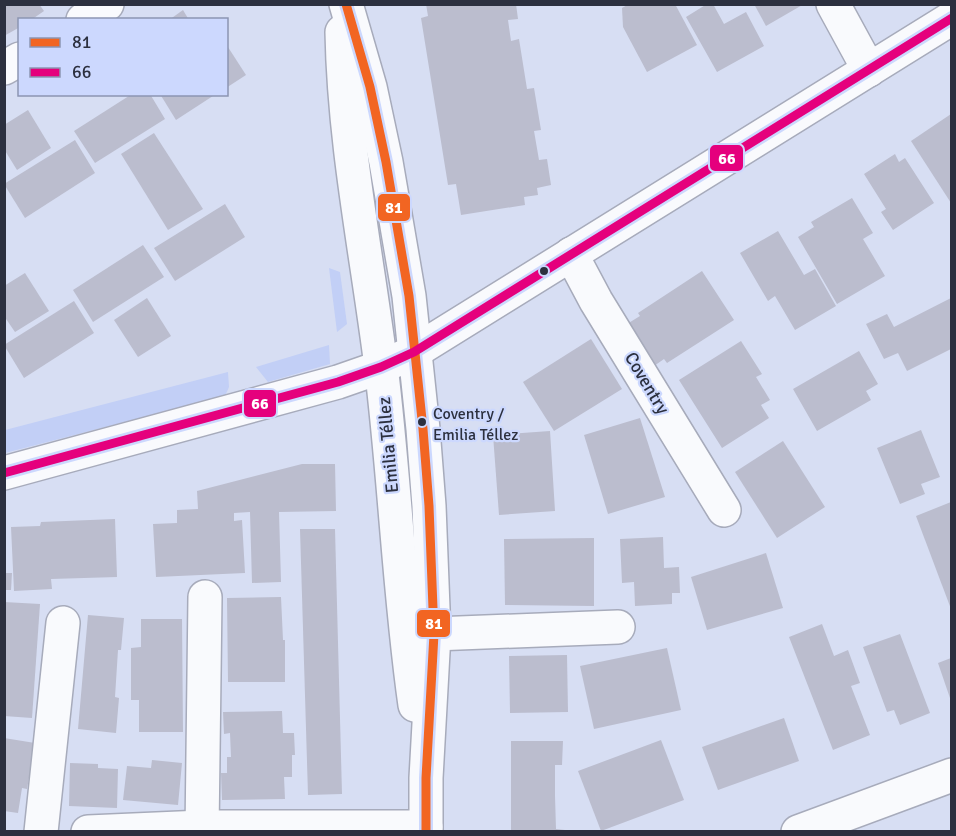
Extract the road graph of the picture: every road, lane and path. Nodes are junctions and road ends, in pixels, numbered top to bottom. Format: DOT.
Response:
graph roads {
  1 [pos="107,4"];
  2 [pos="342,4"];
  3 [pos="346,4"];
  4 [pos="833,4"];
  5 [pos="86,18"];
  6 [pos="951,18"];
  7 [pos="18,60"];
  8 [pos="4,68"];
  9 [pos="869,70"];
  10 [pos="571,254"];
  11 [pos="414,352"];
  12 [pos="381,367"];
  13 [pos="4,473"];
  14 [pos="724,510"];
  15 [pos="204,597"];
  16 [pos="63,623"];
  17 [pos="618,627"];
  18 [pos="434,634"];
  19 [pos="951,775"];
  20 [pos="426,778"];
  21 [pos="202,829"];
  22 [pos="426,829"];
  23 [pos="41,831"];
  24 [pos="88,831"];
  25 [pos="798,831"];
  1 -- 5 [label="street"];
  2 -- 12 [label="street, Emilia Téllez"];
  3 -- 11 [label="street, Emilia Téllez"];
  4 -- 9 [label="street"];
  6 -- 9 [label="street"];
  7 -- 8 [label="street"];
  9 -- 10 [label="street"];
  10 -- 11 [label="street"];
  10 -- 14 [label="street, Coventry"];
  11 -- 12 [label="street"];
  11 -- 18 [label="street, Emilia Téllez"];
  12 -- 13 [label="street"];
  12 -- 20 [label="street, Emilia Téllez"];
  15 -- 21 [label="street"];
  16 -- 23 [label="street"];
  17 -- 18 [label="street"];
  18 -- 20 [label="street, Emilia Téllez"];
  19 -- 25 [label="street"];
  20 -- 22 [label="street, Emilia Téllez"];
  21 -- 22 [label="street"];
  21 -- 24 [label="street"];
}
